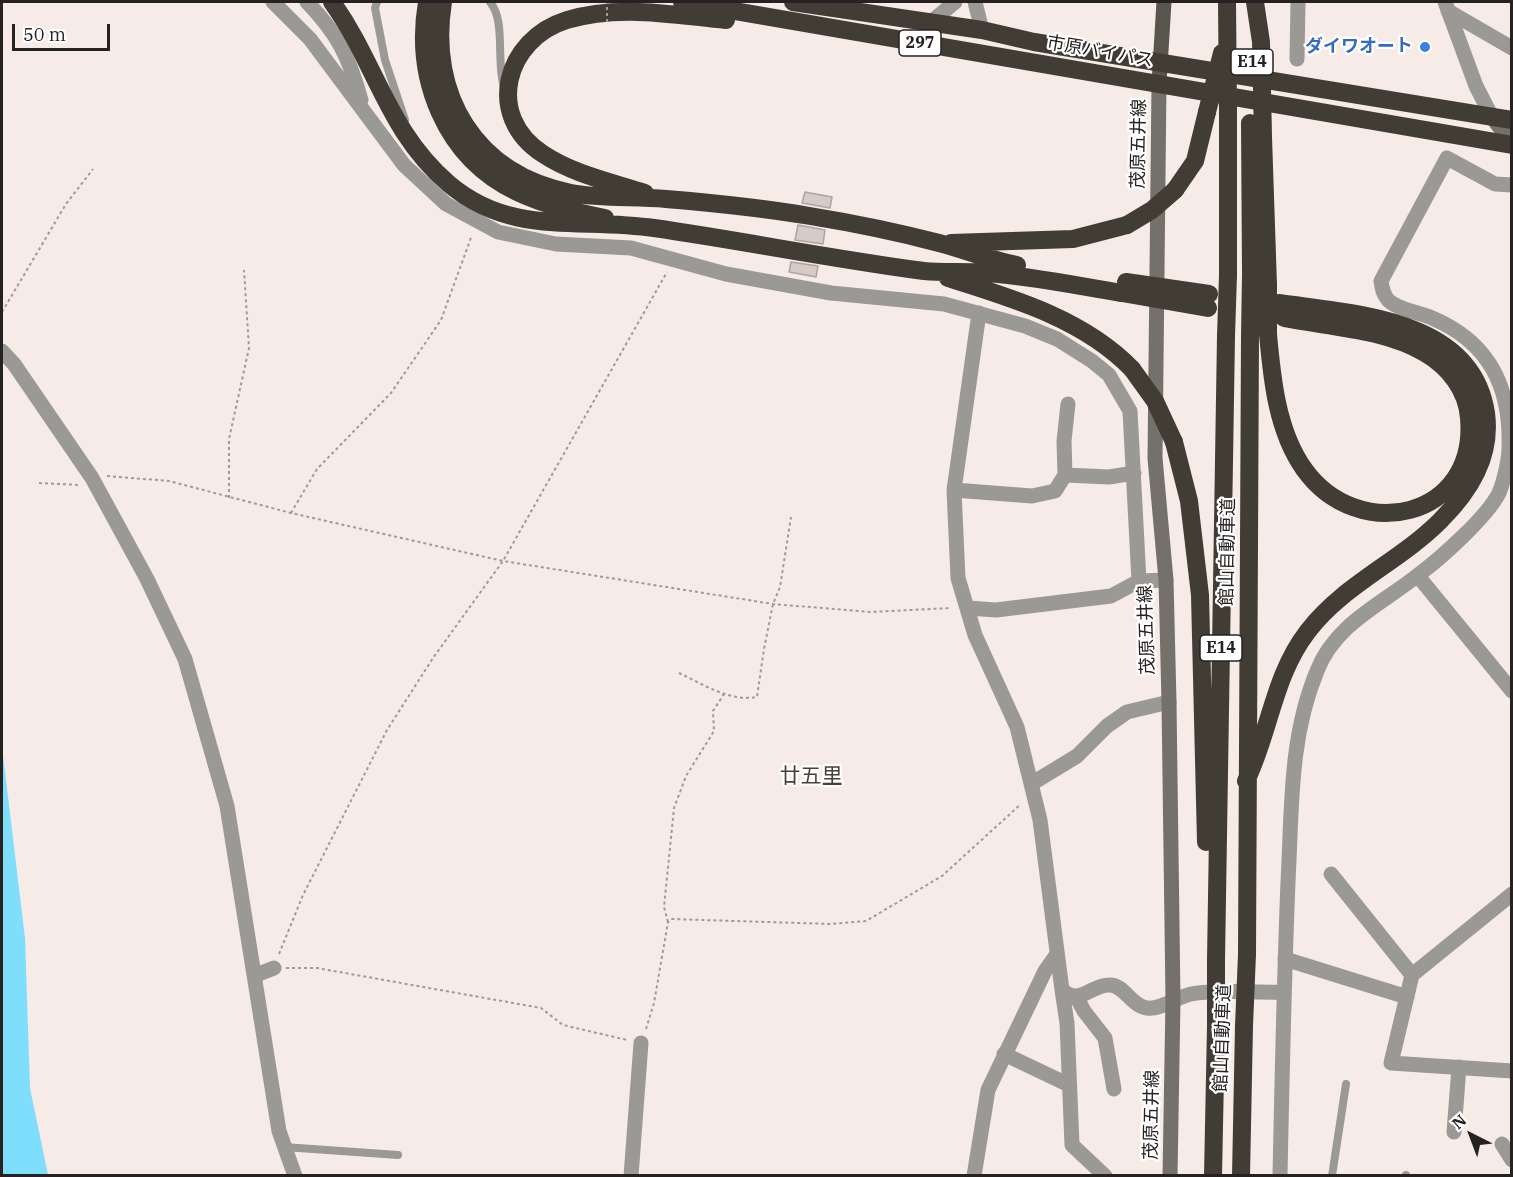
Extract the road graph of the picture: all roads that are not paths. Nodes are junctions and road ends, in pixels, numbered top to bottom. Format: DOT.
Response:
graph roads {
  1 [pos="273,2"];
  2 [pos="307,2"];
  3 [pos="332,2"];
  4 [pos="377,2"];
  5 [pos="490,2"];
  6 [pos="682,2"];
  7 [pos="793,2"];
  8 [pos="955,2"];
  9 [pos="975,2"];
  10 [pos="1164,2"];
  11 [pos="1227,2"];
  12 [pos="1254,2"];
  13 [pos="1298,2"];
  14 [pos="1446,6"];
  15 [pos="434,9"];
  16 [pos="794,21"];
  17 [pos="930,23"];
  18 [pos="982,30"];
  19 [pos="1228,42"];
  20 [pos="1512,48"];
  21 [pos="1297,59"];
  22 [pos="1161,62"];
  23 [pos="1159,84"];
  24 [pos="508,98"];
  25 [pos="363,108"];
  26 [pos="1492,117"];
  27 [pos="1512,120"];
  28 [pos="409,142"];
  29 [pos="1512,144"];
  30 [pos="1512,185"];
  31 [pos="664,199"];
  32 [pos="651,227"];
  33 [pos="940,243"];
  34 [pos="927,271"];
  35 [pos="1124,288"];
  36 [pos="1209,301"];
  37 [pos="979,313"];
  38 [pos="2,351"];
  39 [pos="1068,404"];
  40 [pos="1134,473"];
  41 [pos="1065,475"];
  42 [pos="954,490"];
  43 [pos="1418,576"];
  44 [pos="1166,580"];
  45 [pos="1139,581"];
  46 [pos="968,608"];
  47 [pos="1512,691"];
  48 [pos="1169,702"];
  49 [pos="1246,781"];
  50 [pos="1032,789"];
  51 [pos="1331,874"];
  52 [pos="1512,894"];
  53 [pos="1057,954"];
  54 [pos="1285,958"];
  55 [pos="1216,960"];
  56 [pos="274,968"];
  57 [pos="256,975"];
  58 [pos="1412,975"];
  59 [pos="1284,992"];
  60 [pos="1069,993"];
  61 [pos="1407,997"];
  62 [pos="1173,1000"];
  63 [pos="641,1043"];
  64 [pos="1004,1054"];
  65 [pos="1459,1068"];
  66 [pos="1512,1071"];
  67 [pos="1067,1084"];
  68 [pos="1346,1084"];
  69 [pos="1114,1089"];
  70 [pos="1454,1132"];
  71 [pos="1502,1144"];
  72 [pos="284,1147"];
  73 [pos="398,1155"];
  74 [pos="1512,1160"];
  75 [pos="296,1176"];
  76 [pos="631,1176"];
  77 [pos="974,1176"];
  78 [pos="1105,1176"];
  79 [pos="1170,1176"];
  80 [pos="1213,1176"];
  81 [pos="1241,1176"];
  82 [pos="1280,1176"];
  83 [pos="1332,1176"];
  1 -- 25 [label="street"];
  2 -- 25 [label="street"];
  3 -- 28 [label="highway"];
  4 -- 28 [label="lane"];
  5 -- 24 [label="lane"];
  6 -- 16 [label="highway, 市原バイパス / 297"];
  7 -- 17 [label="highway, 市原バイパス / 297"];
  8 -- 17 [label="street"];
  9 -- 18 [label="street"];
  10 -- 22 [label="main road"];
  11 -- 19 [label="highway, 館山自動車道 / E14, bridge"];
  12 -- 49 [label="highway, 館山自動車道 / E14, bridge"];
  12 -- 49 [label="highway, bridge"];
  13 -- 21 [label="street"];
  14 -- 20 [label="street"];
  14 -- 26 [label="street"];
  15 -- 31 [label="highway"];
  15 -- 32 [label="highway"];
  16 -- 23 [label="highway, 市原バイパス / 297"];
  16 -- 24 [label="highway"];
  17 -- 18 [label="highway, 市原バイパス / 297"];
  18 -- 22 [label="highway, 市原バイパス / 297"];
  19 -- 33 [label="highway, bridge"];
  19 -- 55 [label="highway, 館山自動車道 / E14, bridge"];
  22 -- 23 [label="main road"];
  22 -- 26 [label="highway, 市原バイパス / 297"];
  23 -- 29 [label="highway, 市原バイパス / 297"];
  23 -- 44 [label="main road, 茂原五井線"];
  24 -- 31 [label="highway"];
  25 -- 37 [label="street"];
  26 -- 27 [label="highway, 市原バイパス / 297"];
  26 -- 29 [label="main road"];
  28 -- 32 [label="highway"];
  30 -- 43 [label="street"];
  31 -- 33 [label="highway"];
  32 -- 34 [label="highway"];
  33 -- 35 [label="highway"];
  34 -- 35 [label="highway"];
  34 -- 55 [label="highway, bridge"];
  35 -- 36 [label="highway, bridge"];
  37 -- 40 [label="street"];
  37 -- 42 [label="street"];
  38 -- 57 [label="street"];
  39 -- 41 [label="street"];
  40 -- 41 [label="street"];
  40 -- 45 [label="street"];
  41 -- 42 [label="street"];
  42 -- 46 [label="street"];
  43 -- 47 [label="street"];
  43 -- 54 [label="street"];
  44 -- 45 [label="street"];
  44 -- 48 [label="main road, 茂原五井線"];
  45 -- 46 [label="street"];
  46 -- 50 [label="street"];
  48 -- 50 [label="street"];
  48 -- 62 [label="main road, 茂原五井線"];
  49 -- 81 [label="highway, 館山自動車道 / E14, bridge"];
  50 -- 53 [label="street"];
  51 -- 58 [label="street"];
  52 -- 58 [label="street"];
  53 -- 60 [label="street"];
  53 -- 64 [label="street"];
  54 -- 59 [label="street"];
  54 -- 61 [label="street"];
  55 -- 80 [label="highway, 館山自動車道 / E14, bridge"];
  56 -- 57 [label="street"];
  57 -- 72 [label="street"];
  58 -- 61 [label="street"];
  59 -- 62 [label="street"];
  59 -- 82 [label="street"];
  60 -- 62 [label="street"];
  60 -- 67 [label="street"];
  60 -- 69 [label="street"];
  61 -- 65 [label="street"];
  62 -- 79 [label="main road, 茂原五井線"];
  63 -- 76 [label="street"];
  64 -- 67 [label="street"];
  64 -- 77 [label="street"];
  65 -- 66 [label="street"];
  65 -- 70 [label="street"];
  67 -- 78 [label="street"];
  68 -- 83 [label="lane"];
  71 -- 74 [label="street"];
  72 -- 73 [label="lane"];
  72 -- 75 [label="street"];
}
